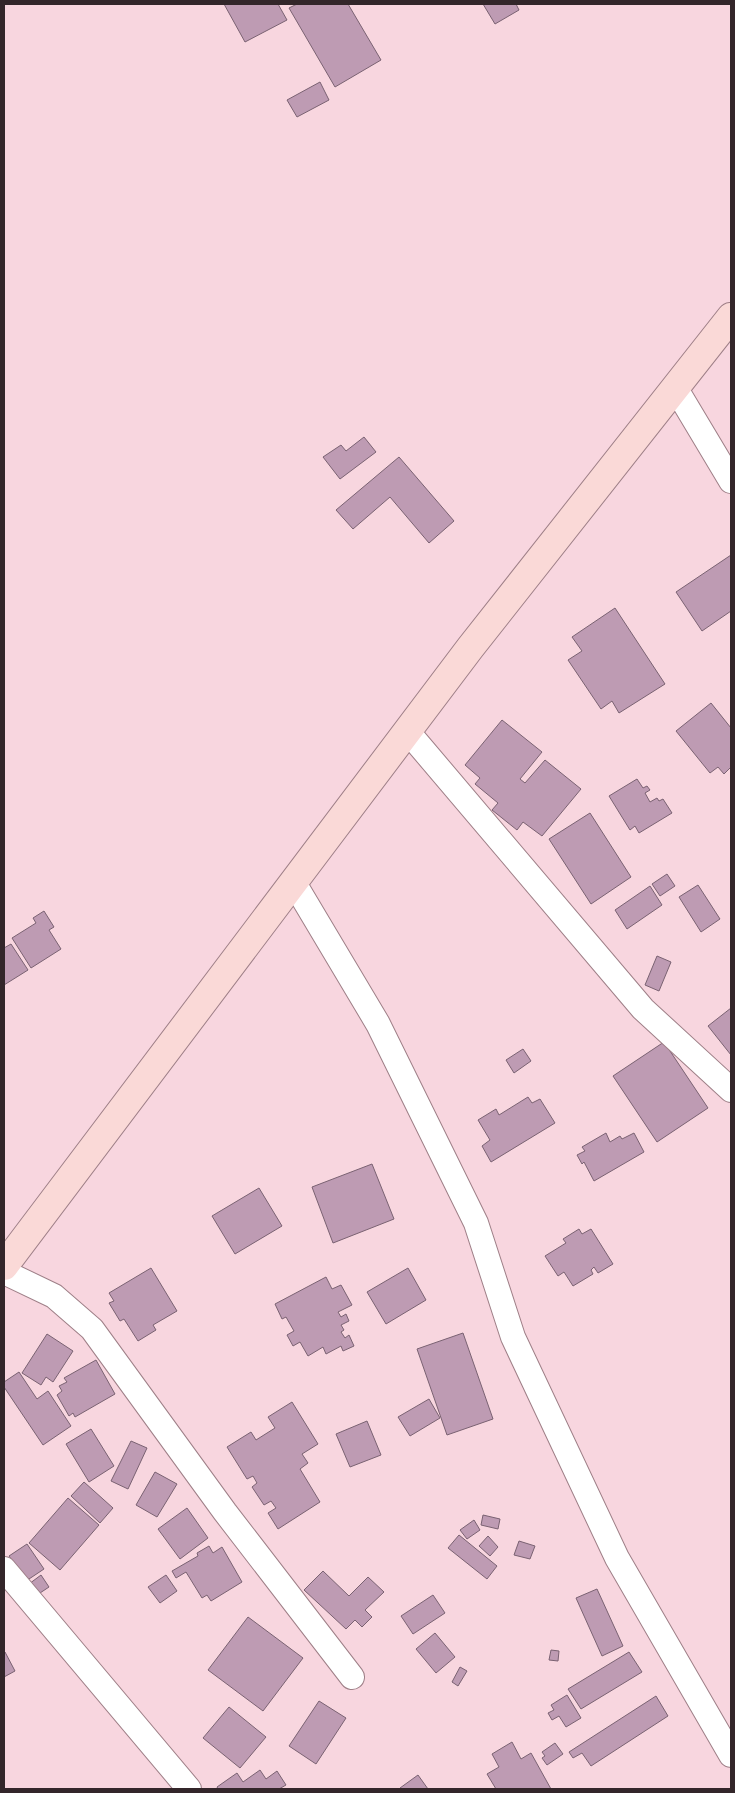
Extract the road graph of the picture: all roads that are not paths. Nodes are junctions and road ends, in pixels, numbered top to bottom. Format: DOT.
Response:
graph roads {
  1 [pos="731,316"];
  2 [pos="676,389"];
  3 [pos="731,482"];
  4 [pos="408,732"];
  5 [pos="294,883"];
  6 [pos="731,1090"];
  7 [pos="4,1266"];
  8 [pos="4,1272"];
  9 [pos="4,1569"];
  10 [pos="352,1677"];
  11 [pos="731,1755"];
  12 [pos="189,1789"];
  1 -- 2 [label="street"];
  2 -- 3 [label="street"];
  2 -- 4 [label="street"];
  4 -- 5 [label="street"];
  4 -- 6 [label="street"];
  5 -- 7 [label="street"];
  5 -- 11 [label="street"];
  8 -- 10 [label="street"];
  9 -- 12 [label="street"];
}
